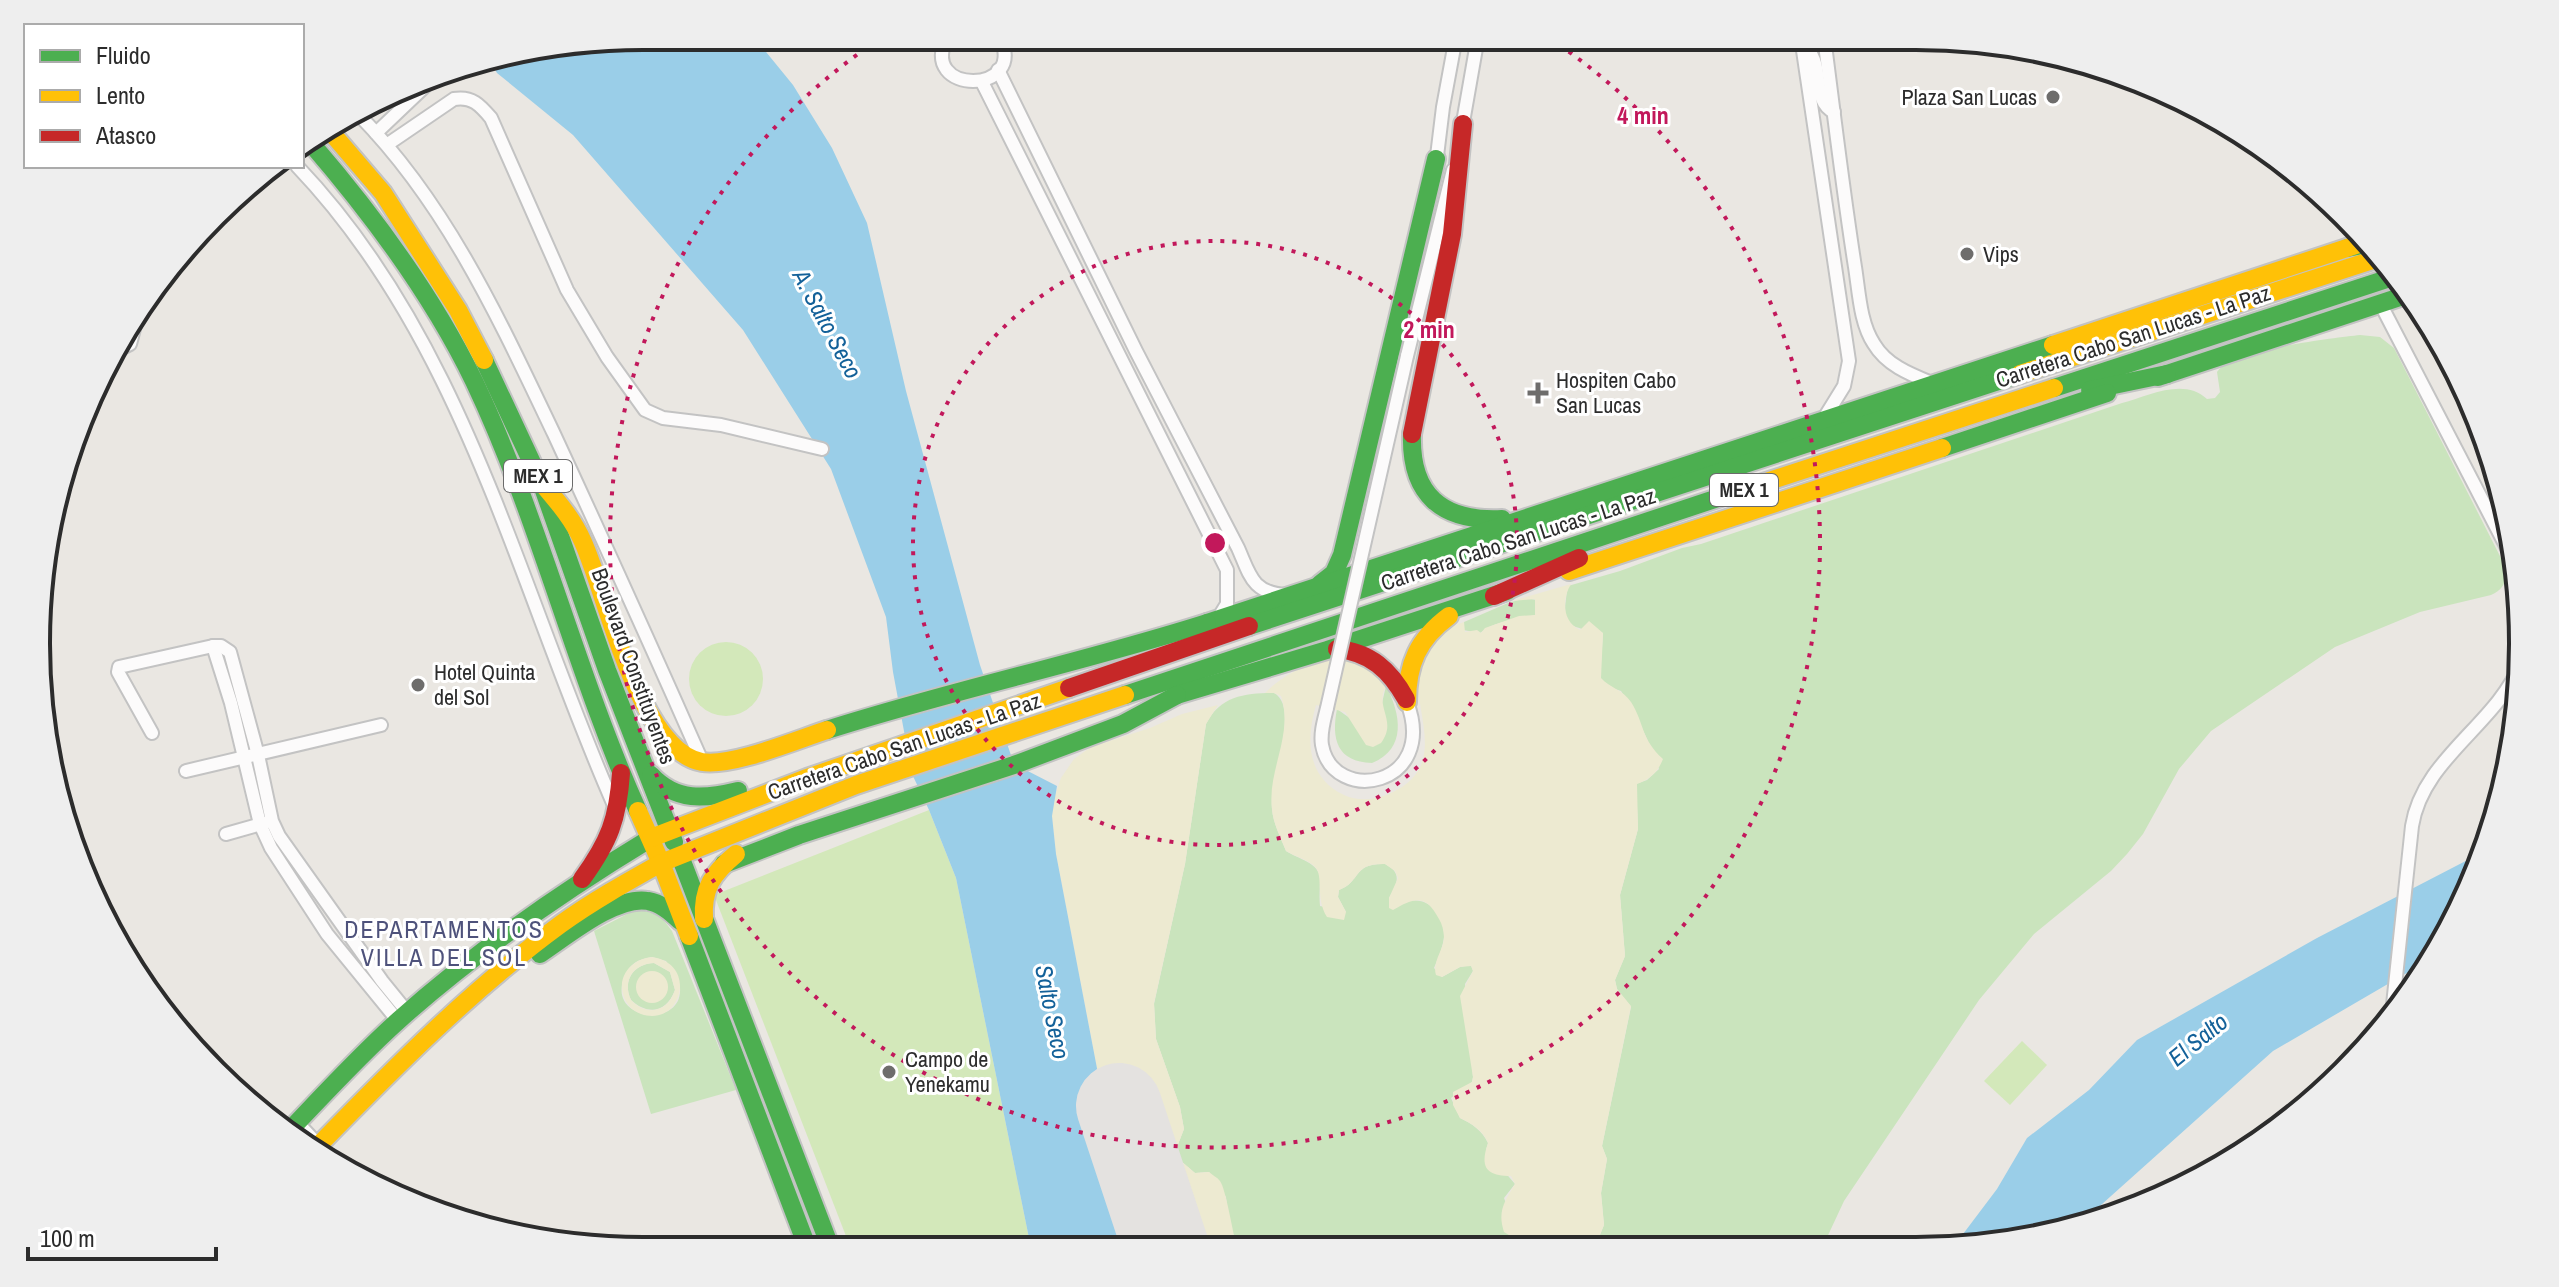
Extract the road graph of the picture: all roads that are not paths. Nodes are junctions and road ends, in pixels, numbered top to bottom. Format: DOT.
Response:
graph roads {
  1 [pos="943,50"];
  2 [pos="1003,50"];
  3 [pos="1454,50"];
  4 [pos="1476,50"];
  5 [pos="1802,50"];
  6 [pos="1808,50"];
  7 [pos="1826,50"];
  8 [pos="998,70"];
  9 [pos="982,82"];
  10 [pos="416,95"];
  11 [pos="1834,112"];
  12 [pos="364,120"];
  13 [pos="1463,124"];
  14 [pos="376,133"];
  15 [pos="335,137"];
  16 [pos="388,144"];
  17 [pos="316,149"];
  18 [pos="1039,154"];
  19 [pos="1436,159"];
  20 [pos="1022,164"];
  21 [pos="299,168"];
  22 [pos="2356,246"];
  23 [pos="1432,250"];
  24 [pos="2369,261"];
  25 [pos="2384,280"];
  26 [pos="2397,298"];
  27 [pos="2380,303"];
  28 [pos="1136,351"];
  29 [pos="1119,357"];
  30 [pos="2167,374"];
  31 [pos="1934,384"];
  32 [pos="1970,414"];
  33 [pos="1823,420"];
  34 [pos="822,449"];
  35 [pos="541,482"];
  36 [pos="1702,504"];
  37 [pos="1525,518"];
  38 [pos="2499,532"];
  39 [pos="1428,569"];
  40 [pos="1313,588"];
  41 [pos="1293,595"];
  42 [pos="1494,596"];
  43 [pos="1466,604"];
  44 [pos="1211,622"];
  45 [pos="213,646"];
  46 [pos="1327,650"];
  47 [pos="1161,659"];
  48 [pos="2507,688"];
  49 [pos="1177,695"];
  50 [pos="1407,702"];
  51 [pos="1097,705"];
  52 [pos="381,725"];
  53 [pos="152,733"];
  54 [pos="258,755"];
  55 [pos="244,758"];
  56 [pos="645,762"];
  57 [pos="702,762"];
  58 [pos="825,770"];
  59 [pos="186,771"];
  60 [pos="621,771"];
  61 [pos="821,798"];
  62 [pos="617,813"];
  63 [pos="266,822"];
  64 [pos="669,830"];
  65 [pos="226,834"];
  66 [pos="651,838"];
  67 [pos="680,856"];
  68 [pos="661,863"];
  69 [pos="724,864"];
  70 [pos="582,879"];
  71 [pos="704,919"];
  72 [pos="684,926"];
  73 [pos="2394,994"];
  74 [pos="403,1017"];
  75 [pos="422,1042"];
  76 [pos="296,1124"];
  77 [pos="325,1144"];
  78 [pos="803,1237"];
  79 [pos="826,1237"];
  1 -- 9 [label="street"];
  2 -- 8 [label="street"];
  3 -- 19 [label="street"];
  4 -- 13 [label="street"];
  5 -- 33 [label="street"];
  6 -- 11 [label="street"];
  7 -- 11 [label="street"];
  8 -- 9 [label="street"];
  8 -- 18 [label="street"];
  9 -- 20 [label="street"];
  10 -- 14 [label="street"];
  11 -- 31 [label="street"];
  12 -- 14 [label="street"];
  13 -- 23 [label="street"];
  13 -- 37 [label="main road"];
  14 -- 16 [label="street"];
  15 -- 35 [label="main road, Boulevard Constituyentes / MEX 1"];
  16 -- 34 [label="street"];
  16 -- 57 [label="street"];
  17 -- 60 [label="main road, MEX 1"];
  18 -- 20 [label="street"];
  18 -- 28 [label="street"];
  19 -- 23 [label="street"];
  19 -- 40 [label="main road"];
  20 -- 29 [label="street"];
  21 -- 62 [label="street"];
  22 -- 31 [label="main road"];
  23 -- 50 [label="street, bridge"];
  24 -- 39 [label="main road, Carretera Cabo San Lucas - La Paz / MEX 1"];
  25 -- 32 [label="main road, Carretera Cabo San Lucas - La Paz / MEX 1"];
  26 -- 27 [label="main road"];
  27 -- 30 [label="main road"];
  27 -- 38 [label="street"];
  28 -- 29 [label="street"];
  28 -- 41 [label="street"];
  29 -- 44 [label="street"];
  30 -- 32 [label="main road"];
  30 -- 42 [label="main road"];
  31 -- 33 [label="main road"];
  32 -- 36 [label="main road, Carretera Cabo San Lucas - La Paz / MEX 1"];
  33 -- 37 [label="main road"];
  35 -- 56 [label="main road, Boulevard Constituyentes / MEX 1"];
  35 -- 57 [label="main road"];
  36 -- 42 [label="main road"];
  36 -- 51 [label="main road, Carretera Cabo San Lucas - La Paz / MEX 1"];
  37 -- 39 [label="main road"];
  37 -- 40 [label="main road"];
  39 -- 47 [label="main road, Carretera Cabo San Lucas - La Paz / MEX 1"];
  40 -- 41 [label="main road"];
  41 -- 44 [label="main road"];
  42 -- 43 [label="main road"];
  43 -- 46 [label="main road"];
  43 -- 50 [label="main road"];
  44 -- 47 [label="main road"];
  44 -- 57 [label="main road"];
  45 -- 53 [label="street"];
  45 -- 54 [label="street"];
  45 -- 55 [label="street"];
  46 -- 49 [label="main road"];
  46 -- 50 [label="main road"];
  47 -- 58 [label="main road, Carretera Cabo San Lucas - La Paz / MEX 1"];
  48 -- 73 [label="street"];
  49 -- 51 [label="main road"];
  49 -- 69 [label="main road"];
  51 -- 61 [label="main road, Carretera Cabo San Lucas - La Paz / MEX 1"];
  52 -- 54 [label="street"];
  54 -- 55 [label="street"];
  54 -- 63 [label="street"];
  55 -- 59 [label="street"];
  55 -- 63 [label="street"];
  56 -- 58 [label="main road, MEX 1"];
  56 -- 64 [label="main road, Boulevard Constituyentes / MEX 1"];
  58 -- 64 [label="main road, Carretera Cabo San Lucas - La Paz / MEX 1"];
  60 -- 62 [label="main road"];
  60 -- 66 [label="main road, MEX 1"];
  61 -- 67 [label="main road, Carretera Cabo San Lucas - La Paz / MEX 1"];
  61 -- 69 [label="main road"];
  62 -- 70 [label="main road"];
  63 -- 65 [label="street"];
  63 -- 74 [label="street"];
  64 -- 66 [label="main road, Carretera Cabo San Lucas - La Paz / MEX 1"];
  64 -- 67 [label="main road, Boulevard Constituyentes / MEX 1"];
  66 -- 68 [label="main road, MEX 1"];
  66 -- 70 [label="main road, Carretera Cabo San Lucas - La Paz"];
  67 -- 68 [label="main road, Carretera Cabo San Lucas - La Paz / MEX 1"];
  67 -- 71 [label="main road, Boulevard Constituyentes"];
  68 -- 72 [label="main road"];
  68 -- 75 [label="main road, Carretera Cabo San Lucas - La Paz"];
  69 -- 71 [label="main road"];
  70 -- 74 [label="main road"];
  71 -- 79 [label="main road, Boulevard Constituyentes"];
  72 -- 75 [label="main road"];
  72 -- 78 [label="main road"];
  74 -- 76 [label="main road"];
  75 -- 77 [label="main road"];
}
